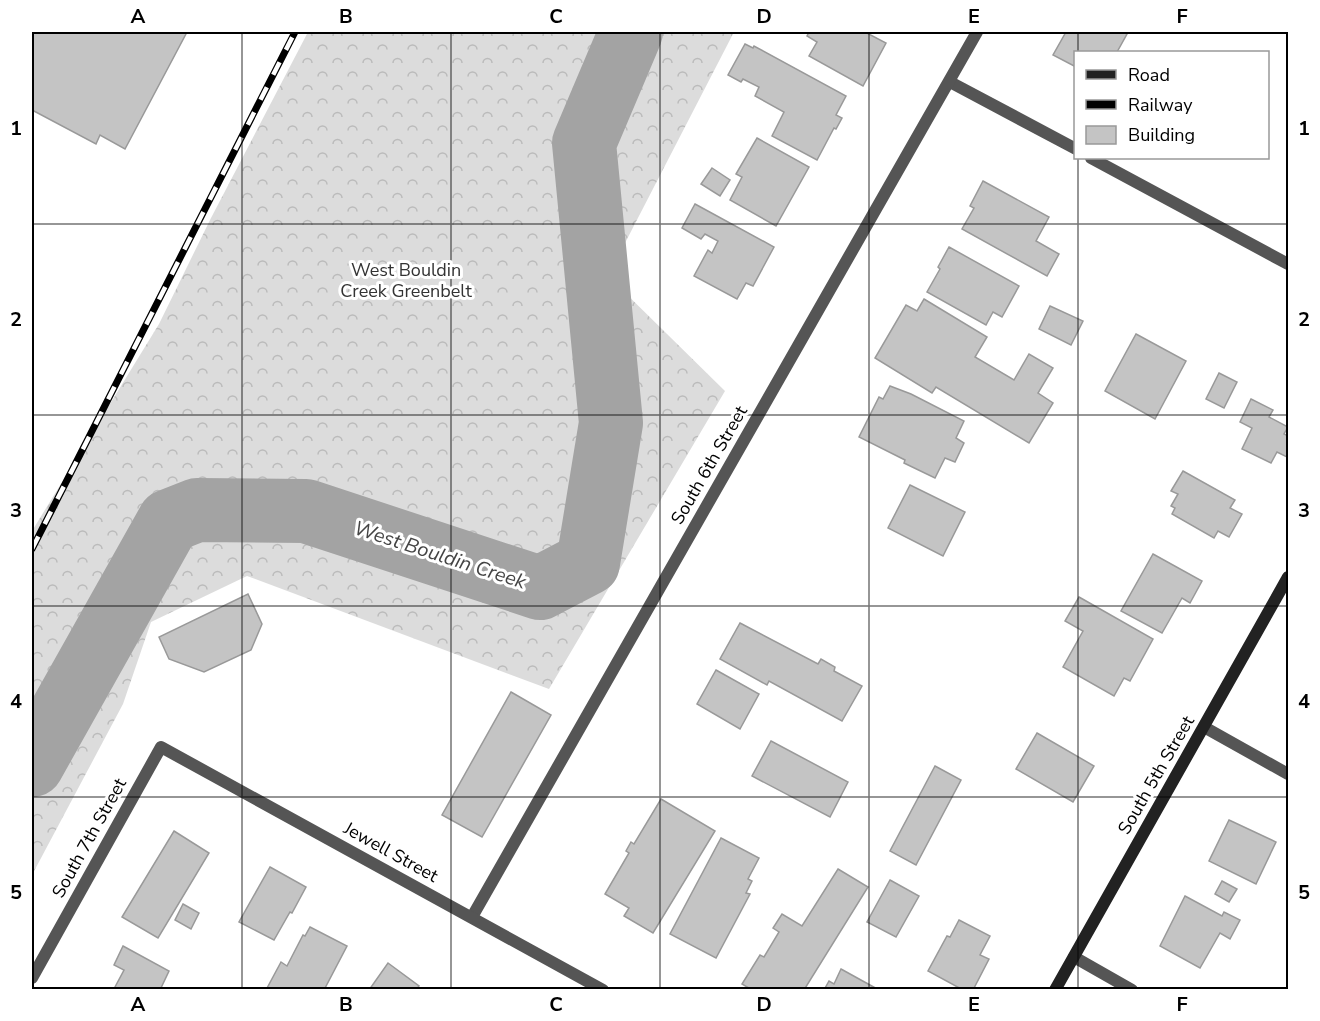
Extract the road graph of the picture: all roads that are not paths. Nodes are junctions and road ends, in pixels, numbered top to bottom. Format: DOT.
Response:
graph roads {
  1 [pos="977,32"];
  2 [pos="950,81"];
  3 [pos="1074,148"];
  4 [pos="1093,159"];
  5 [pos="1288,264"];
  6 [pos="1288,577"];
  7 [pos="1204,727"];
  8 [pos="161,747"];
  9 [pos="1288,774"];
  10 [pos="472,917"];
  11 [pos="1074,957"];
  12 [pos="32,978"];
  13 [pos="603,990"];
  14 [pos="1055,990"];
  15 [pos="1132,990"];
  1 -- 2 [label="street, South 6th Street"];
  2 -- 3 [label="street"];
  2 -- 10 [label="street, South 6th Street"];
  4 -- 5 [label="street"];
  6 -- 7 [label="street, South 5th Street"];
  7 -- 9 [label="street"];
  7 -- 11 [label="street, South 5th Street"];
  8 -- 10 [label="street, Jewell Street"];
  8 -- 12 [label="street, South 7th Street"];
  10 -- 13 [label="street, Jewell Street"];
  11 -- 14 [label="street, South 5th Street"];
  11 -- 15 [label="street"];
}
